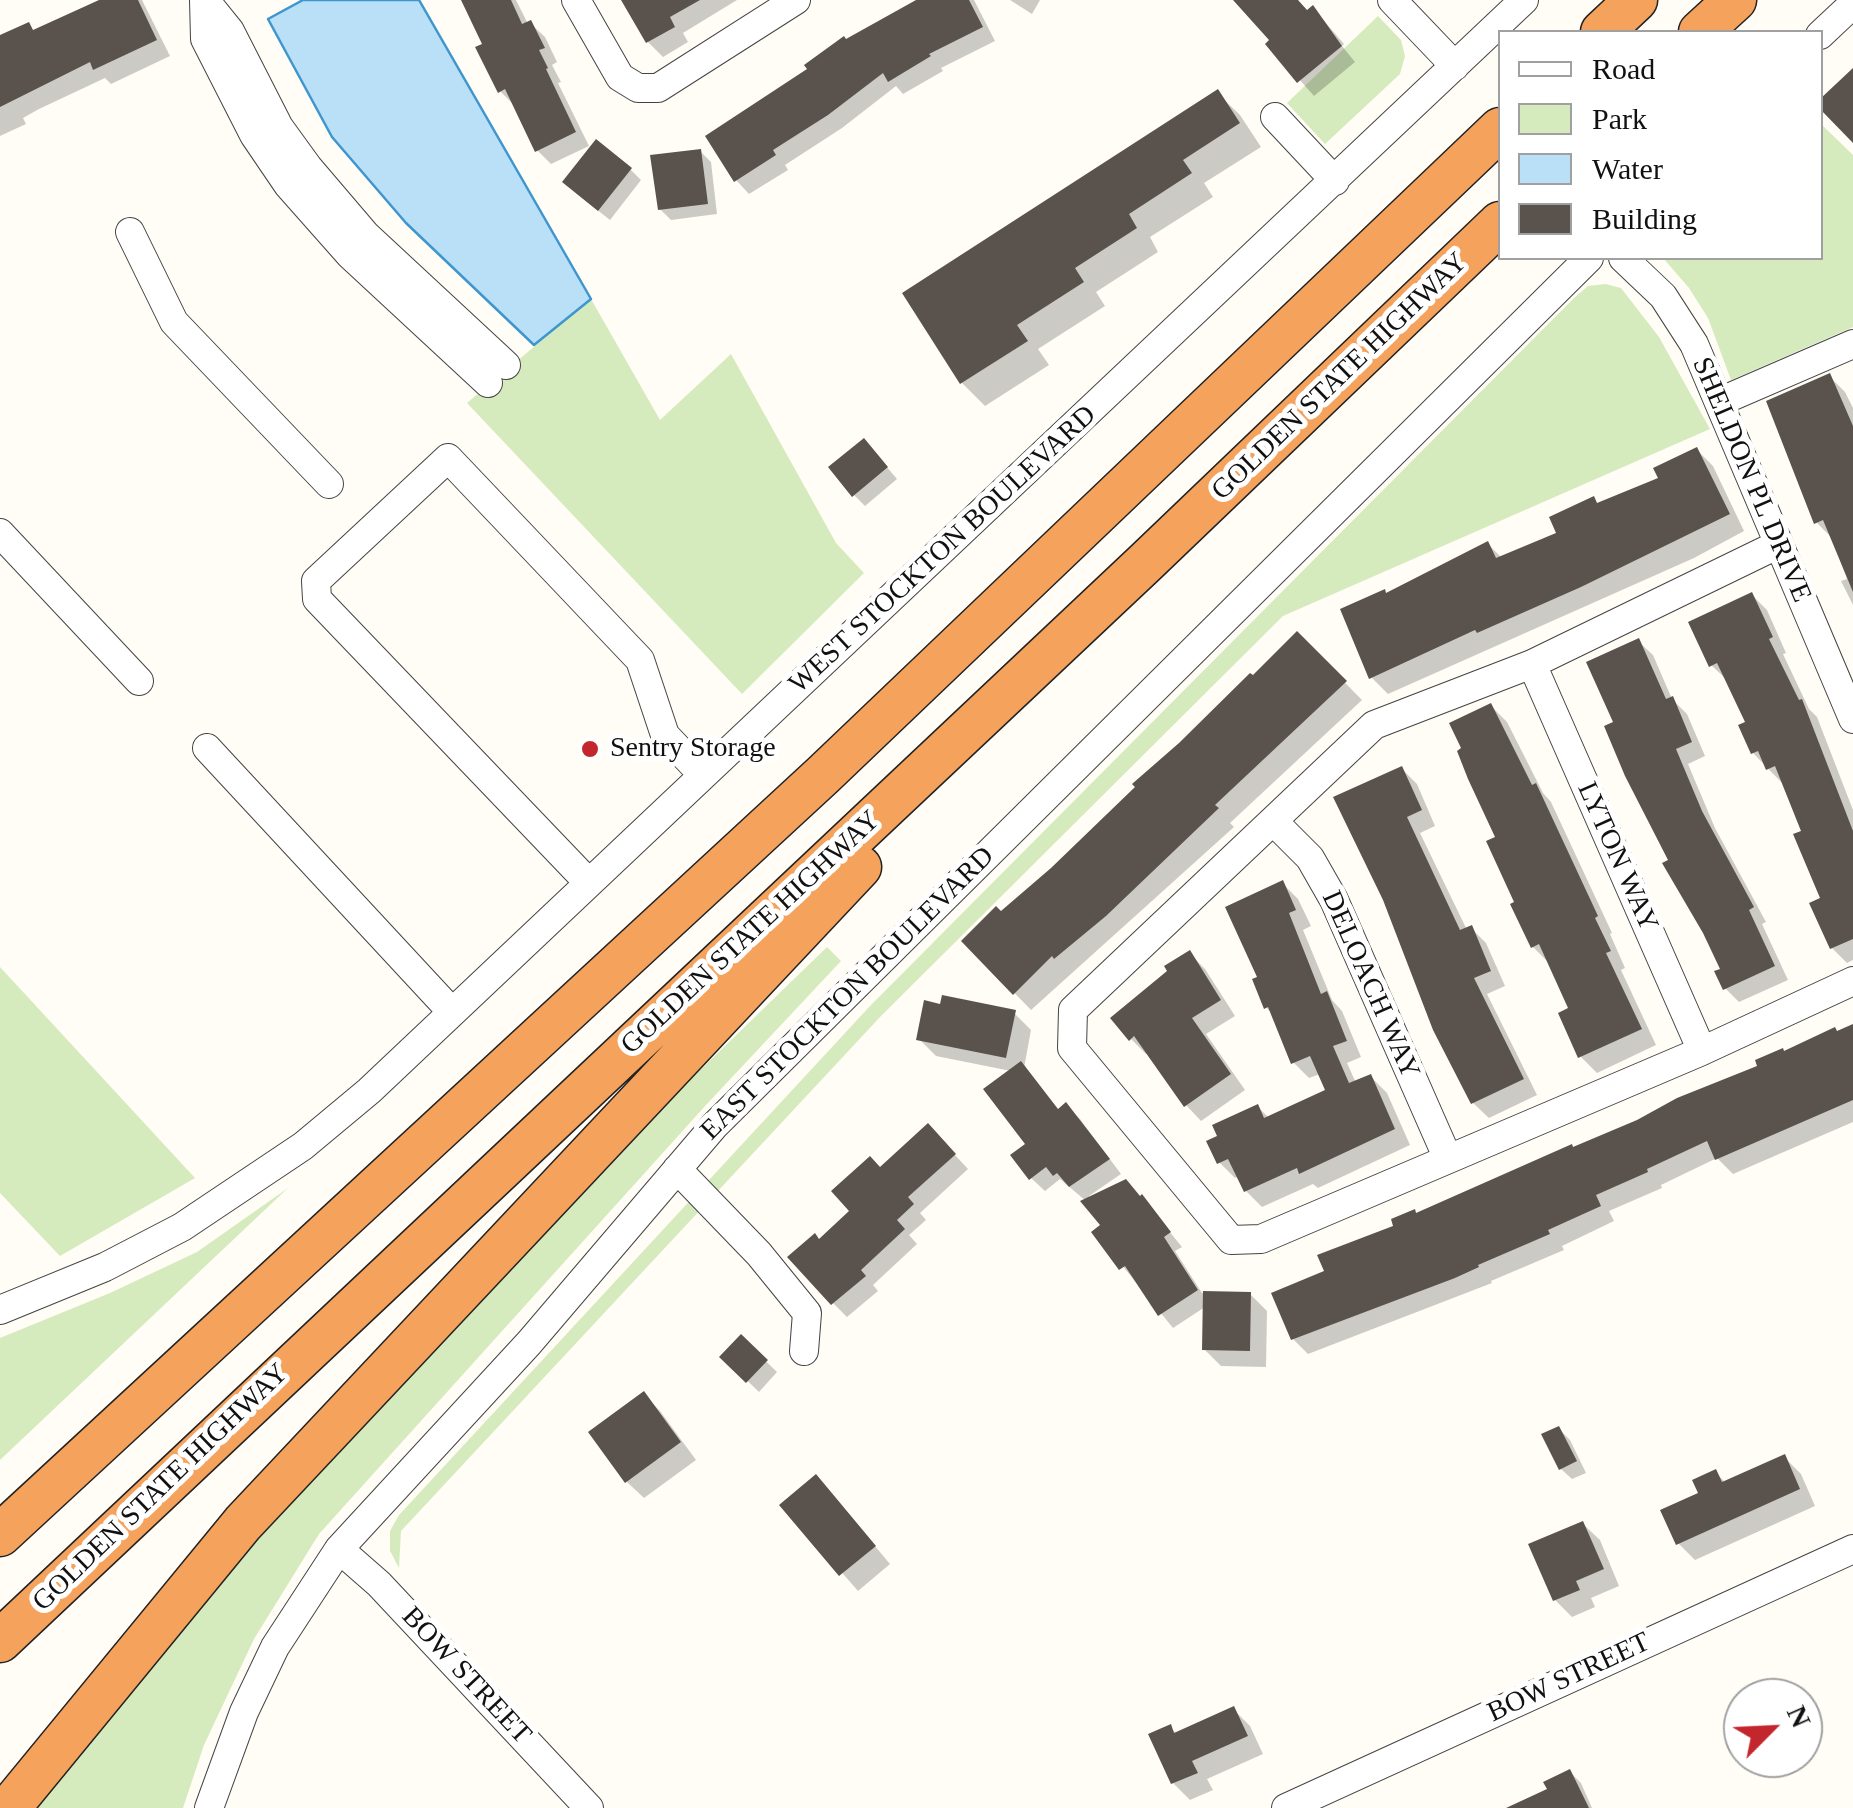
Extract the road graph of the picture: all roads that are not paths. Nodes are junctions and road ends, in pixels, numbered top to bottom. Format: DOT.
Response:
graph roads {
  1 [pos="205,0"];
  2 [pos="576,0"];
  3 [pos="796,0"];
  4 [pos="1392,0"];
  5 [pos="1524,0"];
  6 [pos="1636,0"];
  7 [pos="1735,0"];
  8 [pos="1853,4"];
  9 [pos="1604,30"];
  10 [pos="1702,30"];
  11 [pos="1823,32"];
  12 [pos="1455,66"];
  13 [pos="1275,118"];
  14 [pos="1498,132"];
  15 [pos="1335,182"];
  16 [pos="1498,225"];
  17 [pos="130,232"];
  18 [pos="1587,260"];
  19 [pos="1625,260"];
  20 [pos="1853,344"];
  21 [pos="497,374"];
  22 [pos="1718,402"];
  23 [pos="328,484"];
  24 [pos="0,533"];
  25 [pos="1779,544"];
  26 [pos="1146,562"];
  27 [pos="1532,664"];
  28 [pos="139,681"];
  29 [pos="1853,719"];
  30 [pos="207,748"];
  31 [pos="703,775"];
  32 [pos="1274,822"];
  33 [pos="589,883"];
  34 [pos="1853,980"];
  35 [pos="452,1012"];
  36 [pos="1702,1051"];
  37 [pos="1448,1159"];
  38 [pos="677,1169"];
  39 [pos="0,1310"];
  40 [pos="804,1351"];
  41 [pos="0,1535"];
  42 [pos="1853,1548"];
  43 [pos="339,1549"];
  44 [pos="0,1641"];
  45 [pos="10,1808"];
  46 [pos="209,1808"];
  47 [pos="589,1808"];
  48 [pos="1286,1808"];
  1 -- 21 [label="street"];
  2 -- 3 [label="street"];
  4 -- 12 [label="street"];
  5 -- 12 [label="street, WEST STOCKTON BOULEVARD"];
  6 -- 9 [label="highway"];
  7 -- 10 [label="highway"];
  8 -- 11 [label="street"];
  12 -- 15 [label="street, WEST STOCKTON BOULEVARD"];
  13 -- 15 [label="street"];
  14 -- 41 [label="highway"];
  15 -- 31 [label="street, WEST STOCKTON BOULEVARD"];
  16 -- 26 [label="highway, GOLDEN STATE HIGHWAY"];
  17 -- 23 [label="street"];
  18 -- 38 [label="street, EAST STOCKTON BOULEVARD"];
  19 -- 22 [label="street, SHELDON PL DRIVE"];
  20 -- 22 [label="street"];
  22 -- 25 [label="street, SHELDON PL DRIVE"];
  24 -- 28 [label="street"];
  25 -- 27 [label="street"];
  25 -- 29 [label="street, SHELDON PL DRIVE"];
  26 -- 44 [label="highway, GOLDEN STATE HIGHWAY"];
  26 -- 45 [label="highway"];
  27 -- 32 [label="street"];
  27 -- 36 [label="street, LYTON WAY"];
  30 -- 35 [label="street"];
  31 -- 33 [label="street, WEST STOCKTON BOULEVARD"];
  31 -- 33 [label="street"];
  32 -- 37 [label="street, DELOACH WAY"];
  32 -- 37 [label="street"];
  33 -- 35 [label="street, WEST STOCKTON BOULEVARD"];
  34 -- 36 [label="street"];
  35 -- 39 [label="street, WEST STOCKTON BOULEVARD"];
  36 -- 37 [label="street"];
  38 -- 40 [label="street"];
  38 -- 43 [label="street, EAST STOCKTON BOULEVARD"];
  42 -- 48 [label="street, BOW STREET"];
  43 -- 46 [label="street, EAST STOCKTON BOULEVARD"];
  43 -- 47 [label="street, BOW STREET"];
}
